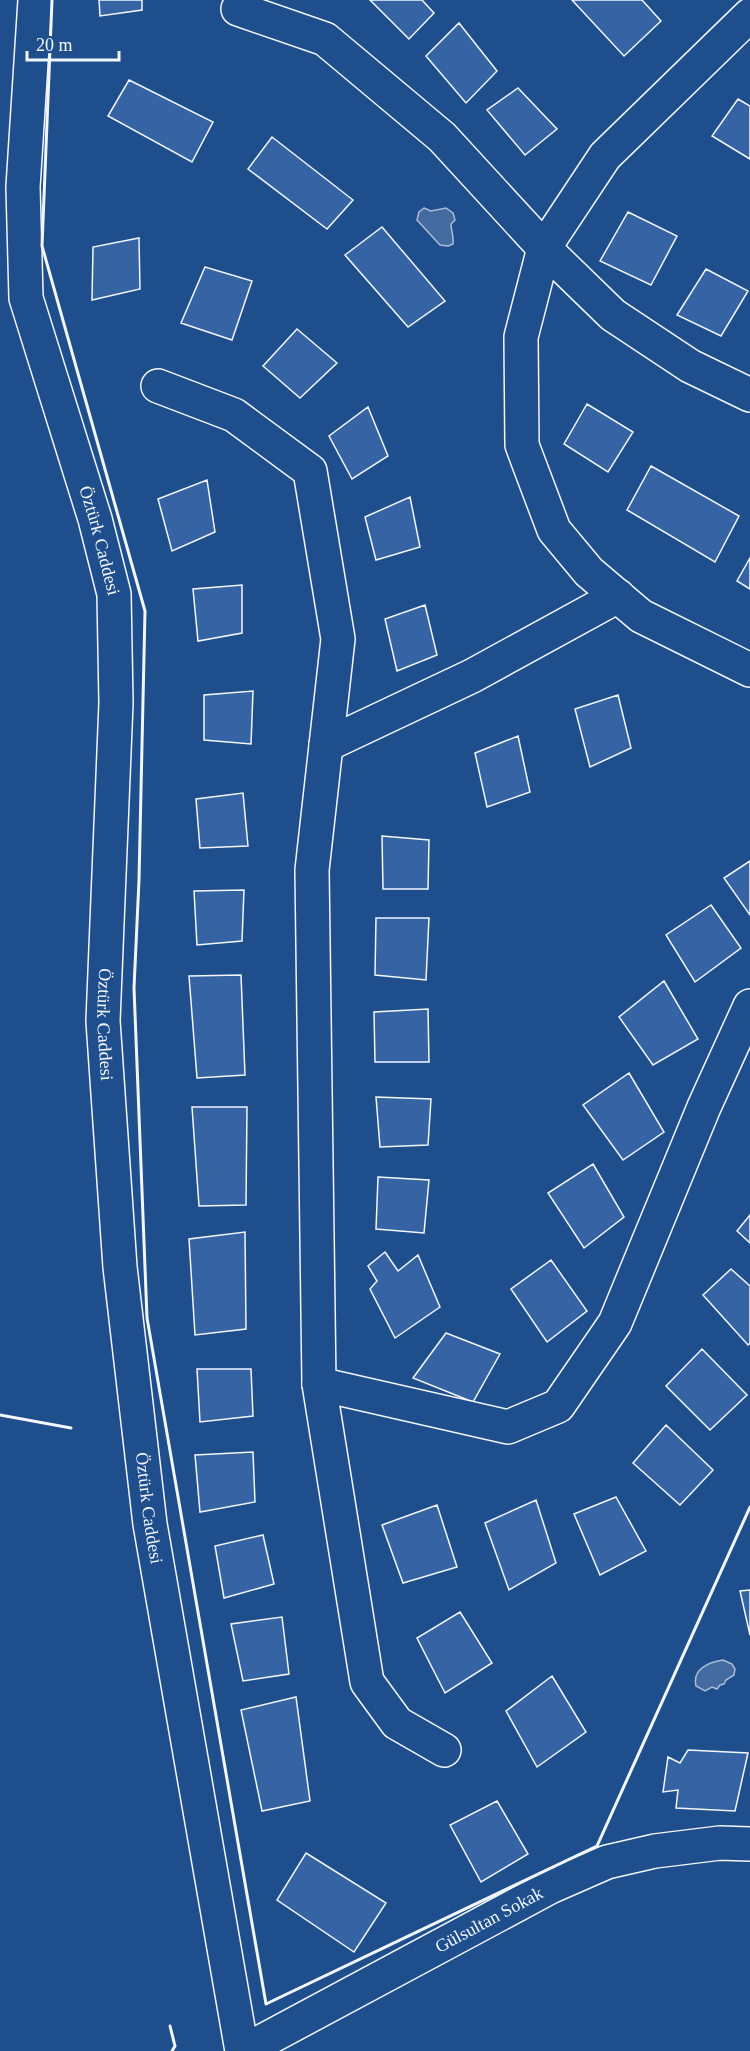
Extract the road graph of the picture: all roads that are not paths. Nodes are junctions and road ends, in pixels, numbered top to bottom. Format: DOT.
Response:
graph roads {
  1 [pos="35,0"];
  2 [pos="238,9"];
  3 [pos="750,15"];
  4 [pos="544,248"];
  5 [pos="158,386"];
  6 [pos="750,395"];
  7 [pos="618,596"];
  8 [pos="750,670"];
  9 [pos="326,745"];
  10 [pos="750,1006"];
  11 [pos="319,1384"];
  12 [pos="444,1750"];
  13 [pos="750,1844"];
  14 [pos="243,2051"];
  1 -- 14 [label="street, Öztürk Caddesi"];
  2 -- 4 [label="street"];
  3 -- 4 [label="street"];
  4 -- 6 [label="street"];
  4 -- 7 [label="street"];
  5 -- 9 [label="street"];
  7 -- 8 [label="street"];
  7 -- 9 [label="street"];
  9 -- 11 [label="street"];
  10 -- 11 [label="street"];
  11 -- 12 [label="street"];
  13 -- 14 [label="street, Gülsultan Sokak"];
}
